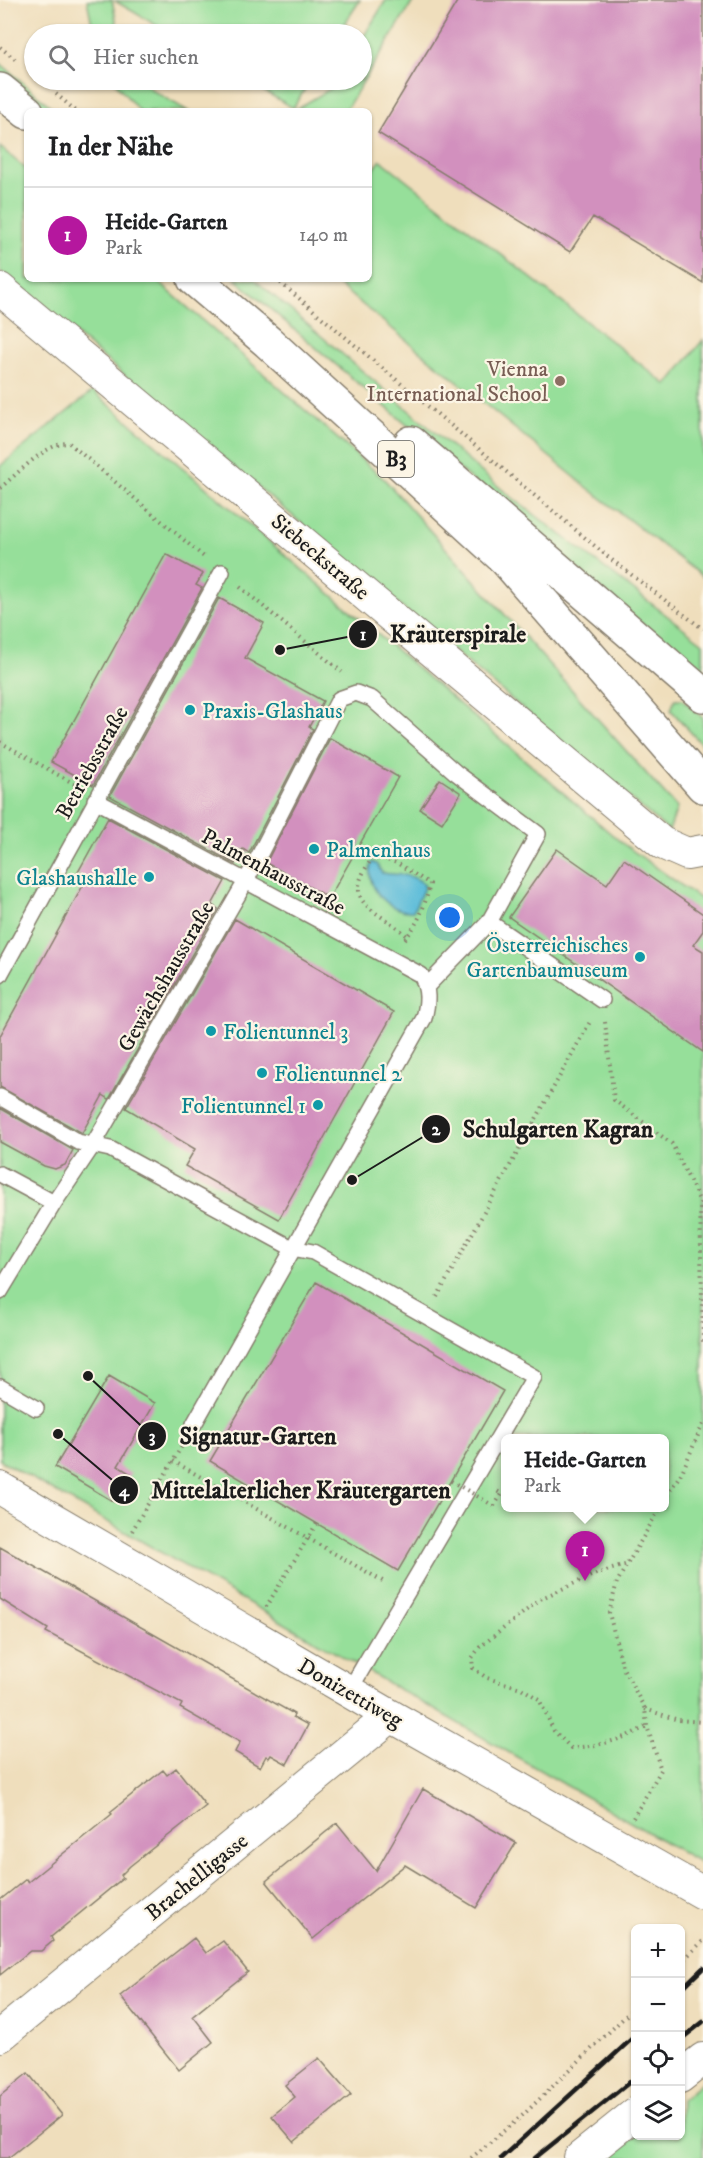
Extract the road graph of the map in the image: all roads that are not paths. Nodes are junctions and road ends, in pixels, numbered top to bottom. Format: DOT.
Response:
graph roads {
  1 [pos="0,90"];
  2 [pos="24,110"];
  3 [pos="0,116"];
  4 [pos="24,136"];
  5 [pos="198,282"];
  6 [pos="224,282"];
  7 [pos="0,289"];
  8 [pos="222,572"];
  9 [pos="703,695"];
  10 [pos="703,786"];
  11 [pos="96,798"];
  12 [pos="703,852"];
  13 [pos="246,881"];
  14 [pos="489,922"];
  15 [pos="0,975"];
  16 [pos="427,986"];
  17 [pos="602,1000"];
  18 [pos="0,1097"];
  19 [pos="93,1145"];
  20 [pos="0,1174"];
  21 [pos="54,1203"];
  22 [pos="292,1248"];
  23 [pos="0,1258"];
  24 [pos="15,1266"];
  25 [pos="0,1292"];
  26 [pos="0,1387"];
  27 [pos="36,1408"];
  28 [pos="194,1424"];
  29 [pos="501,1434"];
  30 [pos="501,1434"];
  31 [pos="0,1488"];
  32 [pos="349,1691"];
  33 [pos="391,1716"];
  34 [pos="703,1893"];
  35 [pos="0,2036"];
  36 [pos="703,2059"];
  37 [pos="685,2074"];
  38 [pos="631,2117"];
  39 [pos="580,2158"];
  1 -- 2 [label="main road"];
  3 -- 4 [label="main road"];
  5 -- 10 [label="main road, B3"];
  6 -- 9 [label="main road, B3"];
  7 -- 12 [label="street, Siebeckstraße"];
  8 -- 11 [label="lane, Betriebsstraße"];
  11 -- 13 [label="lane, Palmenhausstraße"];
  11 -- 15 [label="lane, Betriebsstraße"];
  13 -- 14 [label="lane, Gewächshausstraße"];
  13 -- 16 [label="lane, Palmenhausstraße"];
  13 -- 19 [label="lane, Gewächshausstraße"];
  14 -- 16 [label="lane"];
  14 -- 17 [label="lane"];
  16 -- 22 [label="lane"];
  18 -- 19 [label="lane"];
  19 -- 21 [label="lane, Gewächshausstraße"];
  19 -- 22 [label="lane"];
  20 -- 21 [label="lane"];
  21 -- 24 [label="lane, Gewächshausstraße"];
  22 -- 28 [label="lane"];
  22 -- 29 [label="lane"];
  23 -- 24 [label="lane"];
  24 -- 25 [label="lane, Gewächshausstraße"];
  26 -- 27 [label="lane"];
  30 -- 32 [label="lane"];
  31 -- 32 [label="street, Donizettiweg"];
  32 -- 33 [label="street, Donizettiweg"];
  33 -- 34 [label="street, Donizettiweg"];
  33 -- 35 [label="street, Brachelligasse"];
  36 -- 37 [label="street"];
  38 -- 39 [label="street"];
}
